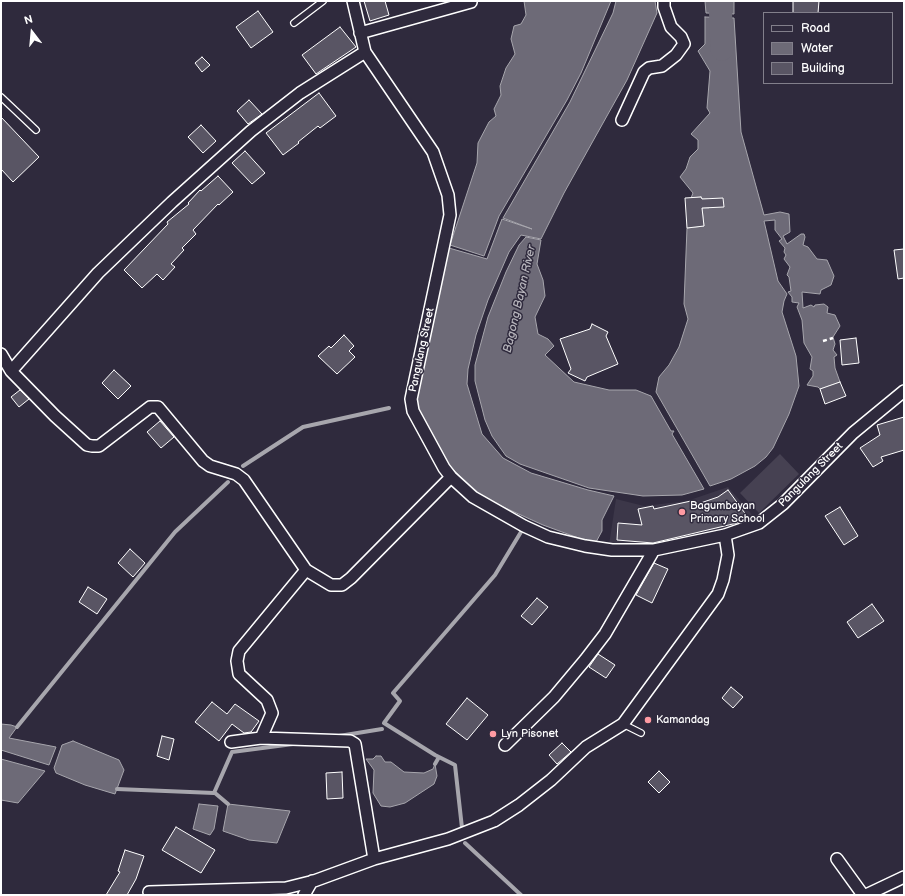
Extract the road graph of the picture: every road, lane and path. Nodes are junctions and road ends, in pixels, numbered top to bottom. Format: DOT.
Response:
graph roads {
  1 [pos="323,1"];
  2 [pos="353,1"];
  3 [pos="664,1"];
  4 [pos="471,2"];
  5 [pos="294,23"];
  6 [pos="360,33"];
  7 [pos="365,52"];
  8 [pos="1,97"];
  9 [pos="622,120"];
  10 [pos="36,130"];
  11 [pos="834,338"];
  12 [pos="823,341"];
  13 [pos="1,354"];
  14 [pos="11,371"];
  15 [pos="904,391"];
  16 [pos="451,477"];
  17 [pos="724,535"];
  18 [pos="654,550"];
  19 [pos="306,570"];
  20 [pos="623,724"];
  21 [pos="640,734"];
  22 [pos="261,738"];
  23 [pos="231,742"];
  24 [pos="505,745"];
  25 [pos="374,859"];
  26 [pos="837,859"];
  27 [pos="904,878"];
  28 [pos="312,881"];
  29 [pos="149,892"];
  30 [pos="304,895"];
  31 [pos="863,895"];
  32 [pos="866,895"];
  1 -- 5 [label="lane"];
  2 -- 6 [label="street, Pangulang Street"];
  3 -- 9 [label="street"];
  4 -- 6 [label="street"];
  6 -- 7 [label="street, Pangulang Street"];
  7 -- 14 [label="street"];
  7 -- 16 [label="street, Pangulang Street"];
  8 -- 10 [label="lane"];
  11 -- 12 [label="path"];
  13 -- 14 [label="street"];
  14 -- 19 [label="street"];
  15 -- 17 [label="street, Pangulang Street"];
  16 -- 18 [label="street, Pangulang Street"];
  16 -- 19 [label="street"];
  17 -- 18 [label="street, Pangulang Street"];
  17 -- 20 [label="street"];
  18 -- 24 [label="street"];
  19 -- 22 [label="street"];
  20 -- 21 [label="lane"];
  20 -- 25 [label="street"];
  22 -- 23 [label="street"];
  22 -- 25 [label="street"];
  25 -- 28 [label="street"];
  26 -- 31 [label="street"];
  27 -- 32 [label="street"];
  28 -- 29 [label="street"];
  28 -- 30 [label="street"];
}
